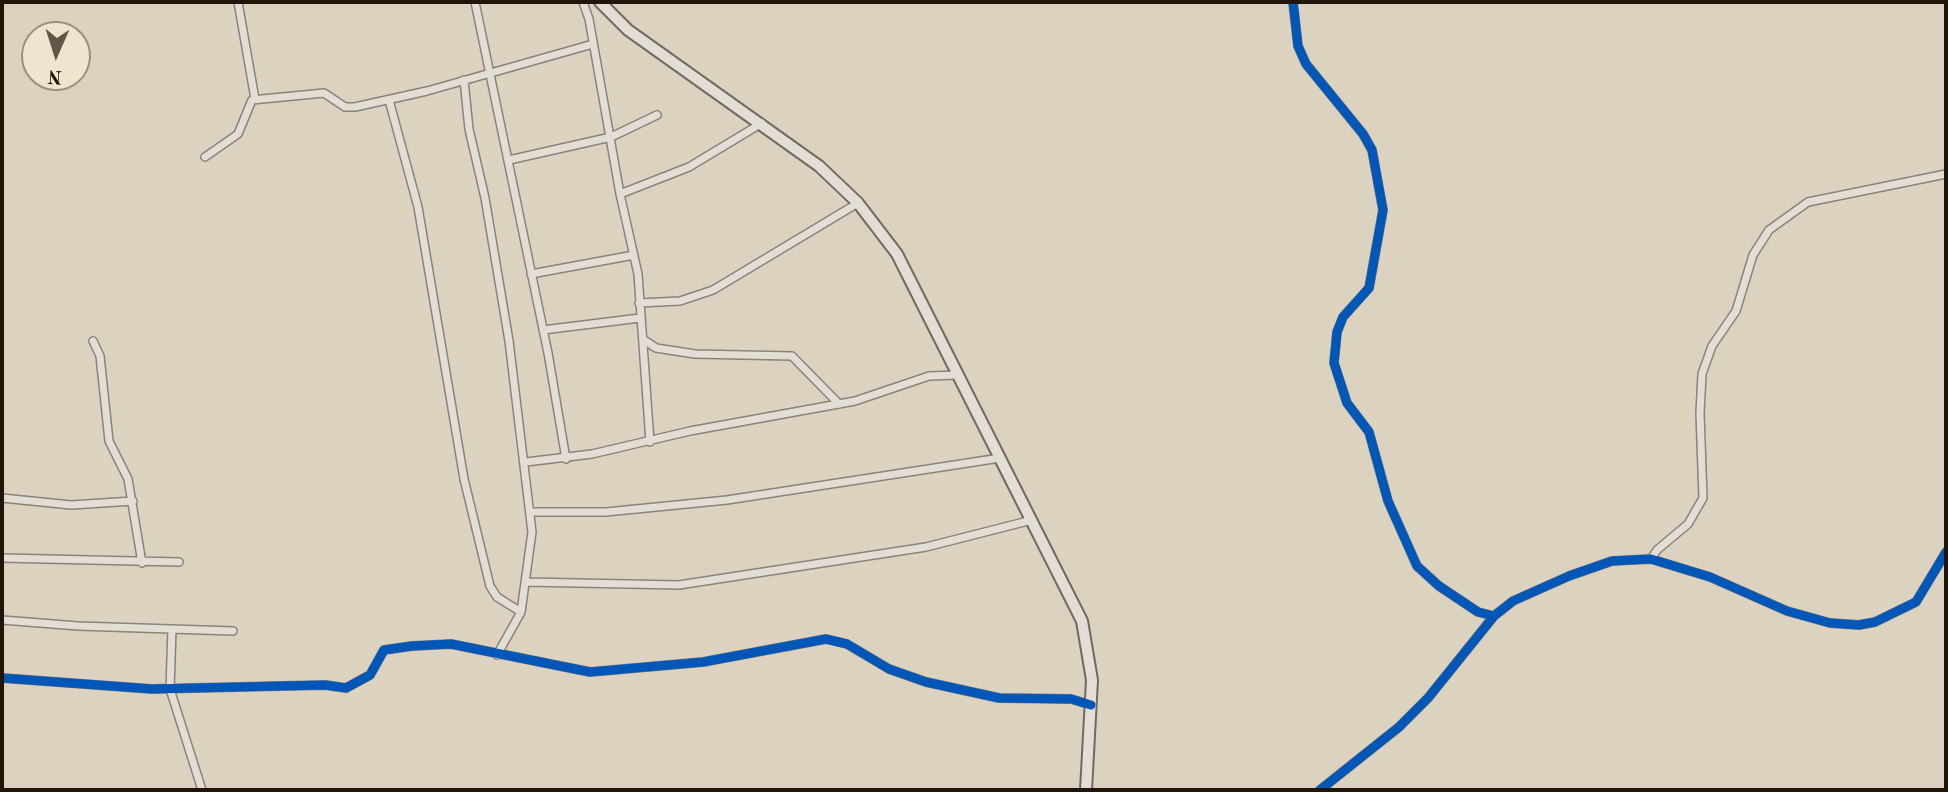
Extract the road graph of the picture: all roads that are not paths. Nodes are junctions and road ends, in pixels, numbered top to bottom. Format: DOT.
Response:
graph roads {
  1 [pos="238,2"];
  2 [pos="475,2"];
  3 [pos="583,2"];
  4 [pos="600,2"];
  5 [pos="1293,2"];
  6 [pos="593,44"];
  7 [pos="490,72"];
  8 [pos="464,80"];
  9 [pos="255,99"];
  10 [pos="389,100"];
  11 [pos="657,115"];
  12 [pos="763,123"];
  13 [pos="611,137"];
  14 [pos="205,157"];
  15 [pos="509,160"];
  16 [pos="1946,174"];
  17 [pos="620,194"];
  18 [pos="858,203"];
  19 [pos="634,255"];
  20 [pos="531,274"];
  21 [pos="639,303"];
  22 [pos="640,318"];
  23 [pos="542,330"];
  24 [pos="644,340"];
  25 [pos="93,341"];
  26 [pos="959,375"];
  27 [pos="839,404"];
  28 [pos="650,442"];
  29 [pos="1001,457"];
  30 [pos="566,459"];
  31 [pos="526,462"];
  32 [pos="2,498"];
  33 [pos="133,501"];
  34 [pos="531,512"];
  35 [pos="1032,520"];
  36 [pos="1946,552"];
  37 [pos="2,558"];
  38 [pos="1651,559"];
  39 [pos="179,562"];
  40 [pos="142,563"];
  41 [pos="527,582"];
  42 [pos="520,612"];
  43 [pos="1479,612"];
  44 [pos="1494,616"];
  45 [pos="2,620"];
  46 [pos="172,629"];
  47 [pos="1483,629"];
  48 [pos="233,631"];
  49 [pos="497,655"];
  50 [pos="2,678"];
  51 [pos="170,689"];
  52 [pos="1091,705"];
  53 [pos="202,790"];
  54 [pos="1086,790"];
  55 [pos="1320,790"];
  1 -- 9 [label="street"];
  2 -- 7 [label="street"];
  3 -- 6 [label="street"];
  4 -- 12 [label="main road"];
  5 -- 43 [label="street"];
  6 -- 7 [label="street"];
  6 -- 13 [label="street"];
  7 -- 8 [label="street"];
  7 -- 15 [label="street"];
  8 -- 10 [label="street"];
  8 -- 31 [label="street"];
  9 -- 10 [label="street"];
  9 -- 14 [label="street"];
  10 -- 42 [label="street"];
  11 -- 13 [label="street"];
  12 -- 17 [label="street"];
  12 -- 18 [label="main road"];
  13 -- 15 [label="street"];
  13 -- 17 [label="street"];
  15 -- 20 [label="street"];
  16 -- 38 [label="street"];
  17 -- 19 [label="street"];
  18 -- 21 [label="street"];
  18 -- 26 [label="main road"];
  19 -- 20 [label="street"];
  19 -- 21 [label="street"];
  20 -- 23 [label="street"];
  21 -- 22 [label="street"];
  22 -- 23 [label="street"];
  22 -- 24 [label="street"];
  23 -- 30 [label="street"];
  24 -- 27 [label="street"];
  24 -- 28 [label="street"];
  25 -- 33 [label="street"];
  26 -- 27 [label="street"];
  26 -- 29 [label="main road"];
  27 -- 28 [label="street"];
  28 -- 30 [label="street"];
  29 -- 34 [label="street"];
  29 -- 35 [label="main road"];
  30 -- 31 [label="street"];
  31 -- 34 [label="street"];
  32 -- 33 [label="street"];
  33 -- 40 [label="street"];
  34 -- 41 [label="street"];
  35 -- 41 [label="street"];
  35 -- 52 [label="main road"];
  36 -- 38 [label="street"];
  37 -- 40 [label="street"];
  38 -- 44 [label="street"];
  39 -- 40 [label="street"];
  41 -- 42 [label="street"];
  42 -- 49 [label="street"];
  43 -- 44 [label="street"];
  43 -- 47 [label="street"];
  44 -- 47 [label="street"];
  45 -- 46 [label="street"];
  46 -- 48 [label="street"];
  46 -- 51 [label="street"];
  47 -- 55 [label="street"];
  49 -- 51 [label="street"];
  49 -- 52 [label="street"];
  50 -- 51 [label="street"];
  51 -- 53 [label="street"];
  52 -- 54 [label="main road"];
}
